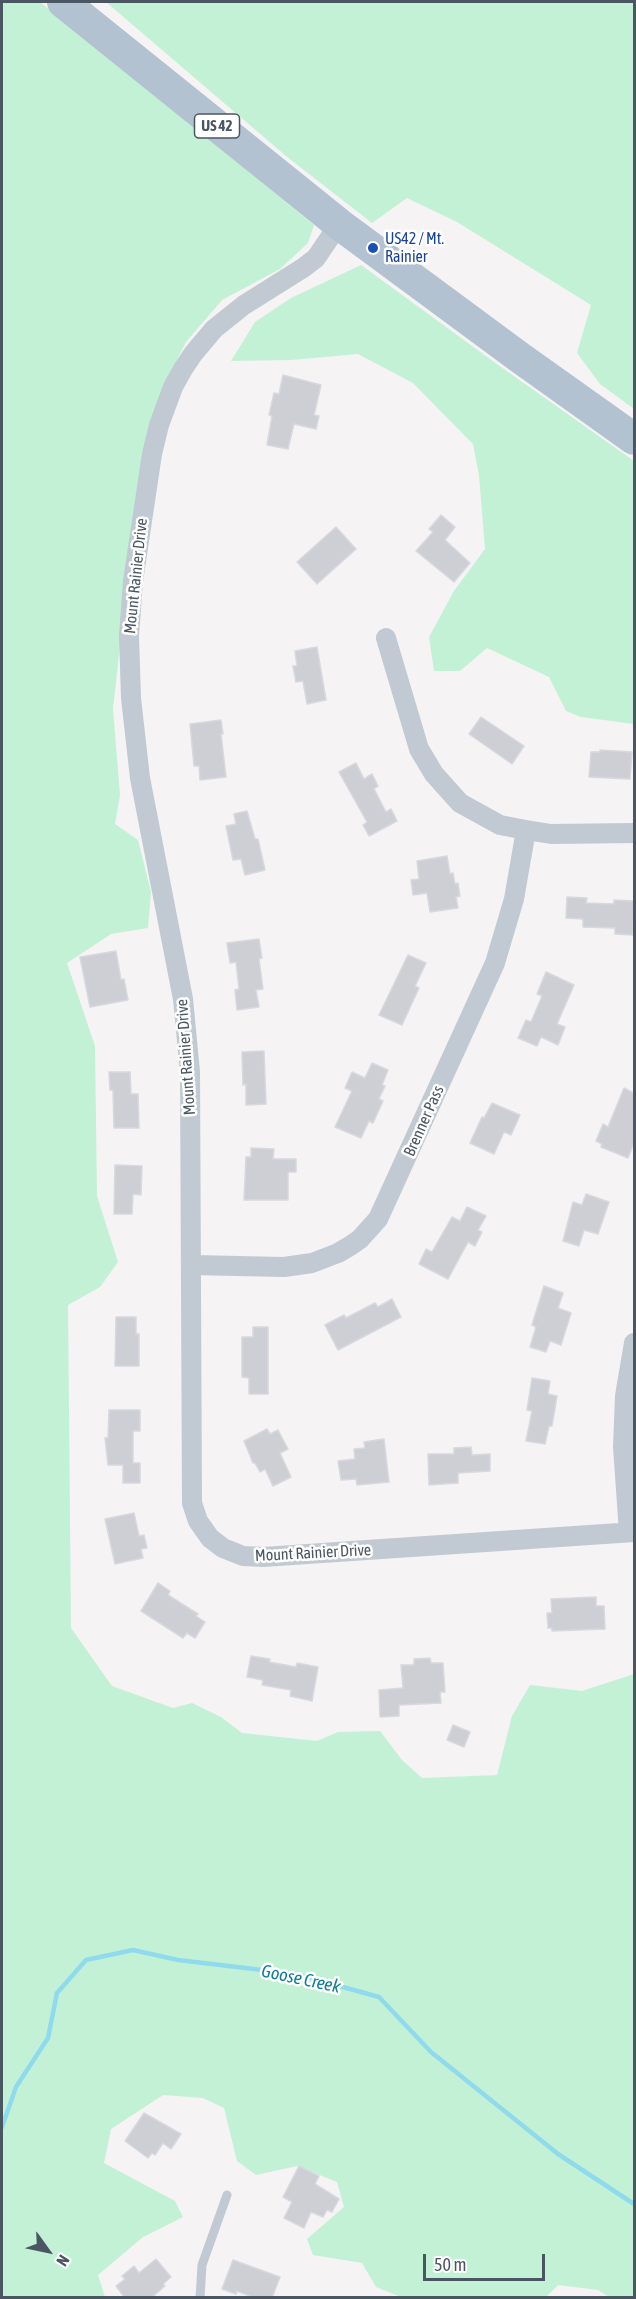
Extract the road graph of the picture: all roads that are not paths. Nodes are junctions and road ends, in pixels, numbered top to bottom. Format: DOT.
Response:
graph roads {
  1 [pos="63,2"];
  2 [pos="339,224"];
  3 [pos="634,439"];
  4 [pos="386,638"];
  5 [pos="526,830"];
  6 [pos="634,833"];
  7 [pos="192,1265"];
  8 [pos="634,1343"];
  9 [pos="632,1532"];
  10 [pos="227,2195"];
  11 [pos="200,2298"];
  1 -- 2 [label="main road, US 42"];
  2 -- 3 [label="main road, US 42"];
  2 -- 7 [label="street, Mount Rainier Drive"];
  4 -- 5 [label="street"];
  5 -- 6 [label="street"];
  5 -- 7 [label="street, Brenner Pass"];
  7 -- 9 [label="street, Mount Rainier Drive"];
  8 -- 9 [label="street"];
  10 -- 11 [label="lane"];
}
